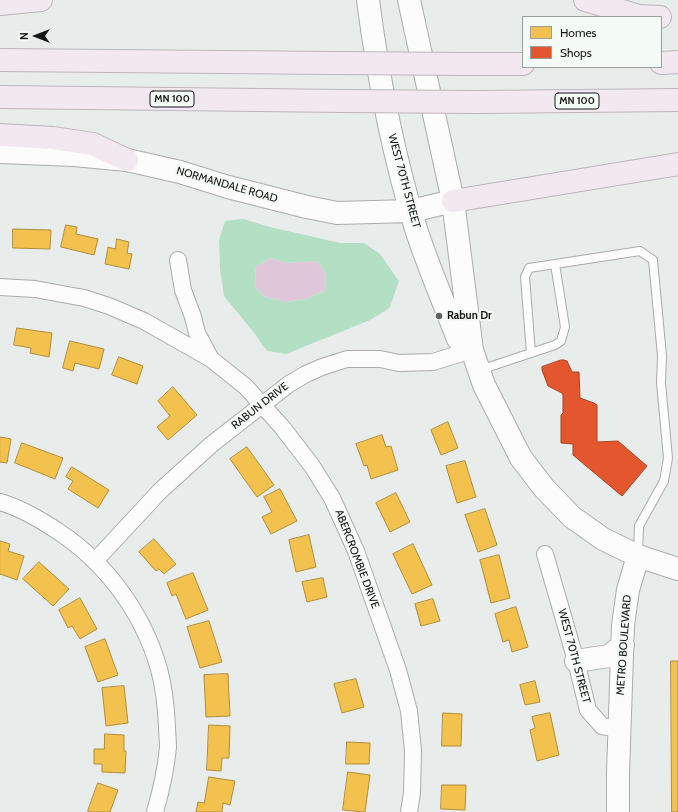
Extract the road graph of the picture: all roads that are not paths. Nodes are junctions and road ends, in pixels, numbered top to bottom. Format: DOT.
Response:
graph roads {
  1 [pos="41,0"];
  2 [pos="368,0"];
  3 [pos="409,0"];
  4 [pos="585,0"];
  5 [pos="0,4"];
  6 [pos="639,16"];
  7 [pos="662,17"];
  8 [pos="678,18"];
  9 [pos="0,60"];
  10 [pos="678,62"];
  11 [pos="662,63"];
  12 [pos="522,64"];
  13 [pos="0,97"];
  14 [pos="678,100"];
  15 [pos="0,135"];
  16 [pos="0,152"];
  17 [pos="127,160"];
  18 [pos="678,164"];
  19 [pos="453,201"];
  20 [pos="411,211"];
  21 [pos="178,260"];
  22 [pos="555,264"];
  23 [pos="0,287"];
  24 [pos="472,350"];
  25 [pos="531,353"];
  26 [pos="211,359"];
  27 [pos="479,370"];
  28 [pos="262,405"];
  29 [pos="0,502"];
  30 [pos="545,554"];
  31 [pos="638,556"];
  32 [pos="95,561"];
  33 [pos="678,569"];
  34 [pos="623,645"];
  35 [pos="576,661"];
  36 [pos="620,729"];
  37 [pos="155,812"];
  38 [pos="409,812"];
  39 [pos="618,812"];
  1 -- 5 [label="highway"];
  2 -- 20 [label="street, WEST 70TH STREET"];
  3 -- 19 [label="street, WEST 70TH STREET"];
  4 -- 6 [label="highway"];
  7 -- 8 [label="highway"];
  9 -- 12 [label="highway, bridge"];
  10 -- 11 [label="highway"];
  13 -- 14 [label="highway, MN 100, bridge"];
  15 -- 17 [label="highway"];
  16 -- 17 [label="street, NORMANDALE ROAD"];
  17 -- 20 [label="street, NORMANDALE ROAD"];
  18 -- 19 [label="highway"];
  19 -- 20 [label="street, NORMANDALE ROAD"];
  19 -- 24 [label="street, WEST 70TH STREET"];
  20 -- 24 [label="street, WEST 70TH STREET"];
  21 -- 26 [label="street"];
  22 -- 25 [label="lane"];
  22 -- 25 [label="lane"];
  22 -- 31 [label="lane"];
  23 -- 26 [label="street, ABERCROMBIE DRIVE"];
  24 -- 27 [label="street, WEST 70TH STREET"];
  24 -- 28 [label="street, RABUN DRIVE"];
  25 -- 27 [label="lane"];
  26 -- 28 [label="street, ABERCROMBIE DRIVE"];
  27 -- 31 [label="street, WEST 70TH STREET"];
  28 -- 32 [label="street, RABUN DRIVE"];
  28 -- 38 [label="street, ABERCROMBIE DRIVE"];
  29 -- 32 [label="street"];
  30 -- 35 [label="street, WEST 70TH STREET"];
  31 -- 33 [label="street"];
  31 -- 34 [label="street, METRO BOULEVARD"];
  32 -- 37 [label="street"];
  34 -- 35 [label="street"];
  34 -- 36 [label="street, METRO BOULEVARD"];
  35 -- 36 [label="street, WEST 70TH STREET"];
  36 -- 39 [label="street"];
}
